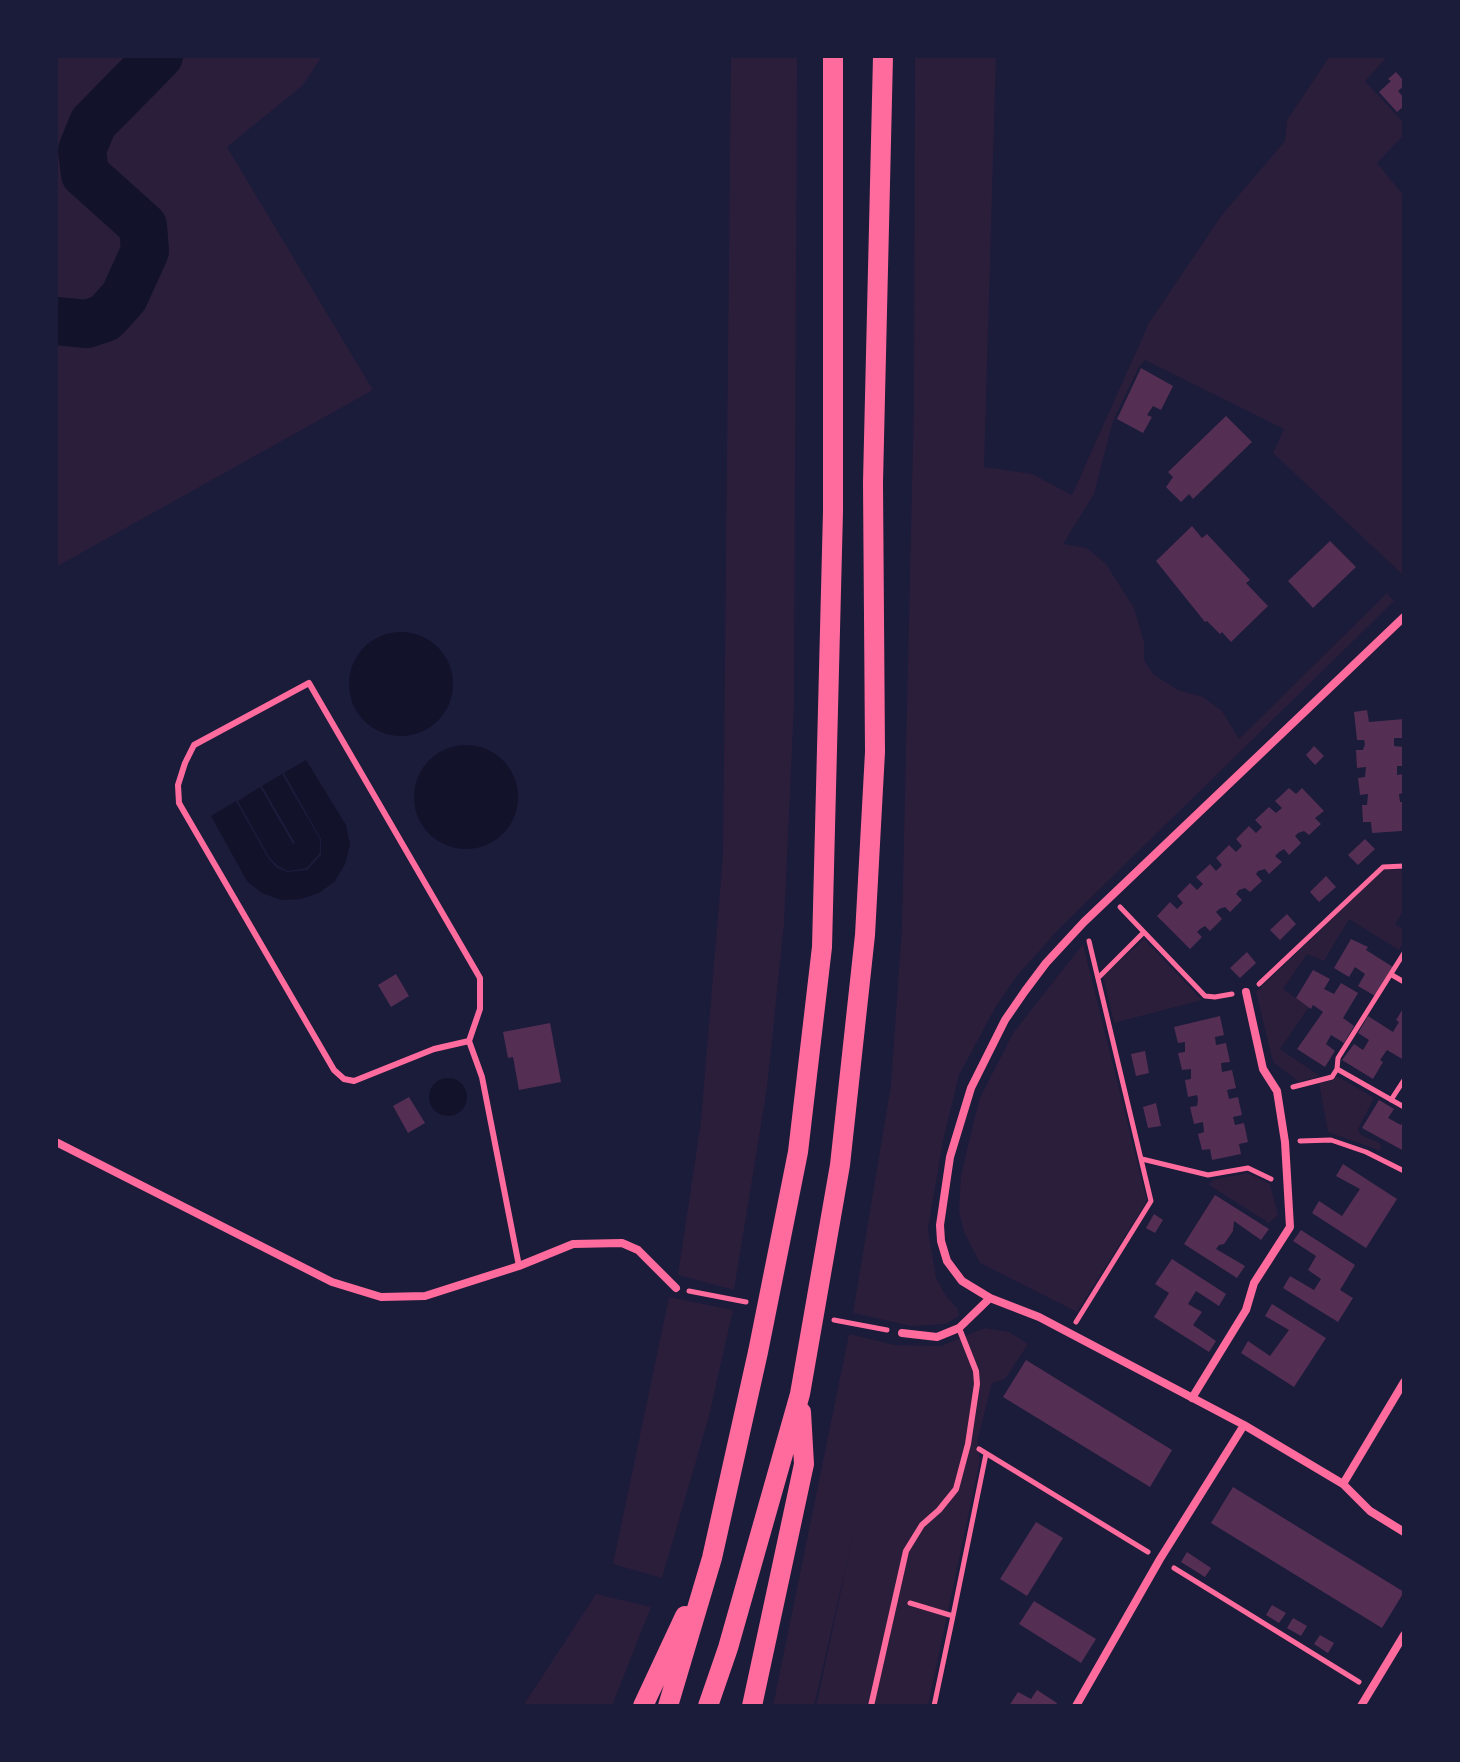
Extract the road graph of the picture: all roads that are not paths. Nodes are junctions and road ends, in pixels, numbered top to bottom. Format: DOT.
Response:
graph roads {
  1 [pos="833,56"];
  2 [pos="883,56"];
  3 [pos="1403,620"];
  4 [pos="1246,992"];
  5 [pos="469,1041"];
  6 [pos="56,1142"];
  7 [pos="519,1266"];
  8 [pos="676,1288"];
  9 [pos="990,1298"];
  10 [pos="959,1328"];
  11 [pos="902,1333"];
  12 [pos="1404,1382"];
  13 [pos="800,1394"];
  14 [pos="1192,1398"];
  15 [pos="1244,1425"];
  16 [pos="1343,1484"];
  17 [pos="1404,1532"];
  18 [pos="712,1558"];
  19 [pos="1404,1635"];
  20 [pos="643,1706"];
  21 [pos="668,1706"];
  22 [pos="708,1706"];
  23 [pos="752,1706"];
  24 [pos="871,1706"];
  25 [pos="1076,1706"];
  26 [pos="1361,1706"];
  1 -- 18 [label="highway"];
  2 -- 13 [label="highway"];
  3 -- 9 [label="street"];
  4 -- 14 [label="street"];
  5 -- 5 [label="lane"];
  5 -- 7 [label="lane"];
  6 -- 7 [label="street"];
  7 -- 8 [label="street"];
  9 -- 10 [label="street"];
  9 -- 14 [label="street"];
  10 -- 11 [label="street"];
  10 -- 24 [label="lane"];
  12 -- 16 [label="street"];
  13 -- 22 [label="highway"];
  13 -- 23 [label="highway"];
  14 -- 15 [label="street"];
  15 -- 16 [label="street"];
  15 -- 25 [label="street"];
  16 -- 17 [label="street"];
  18 -- 20 [label="highway"];
  18 -- 21 [label="highway"];
  19 -- 26 [label="street"];
}
